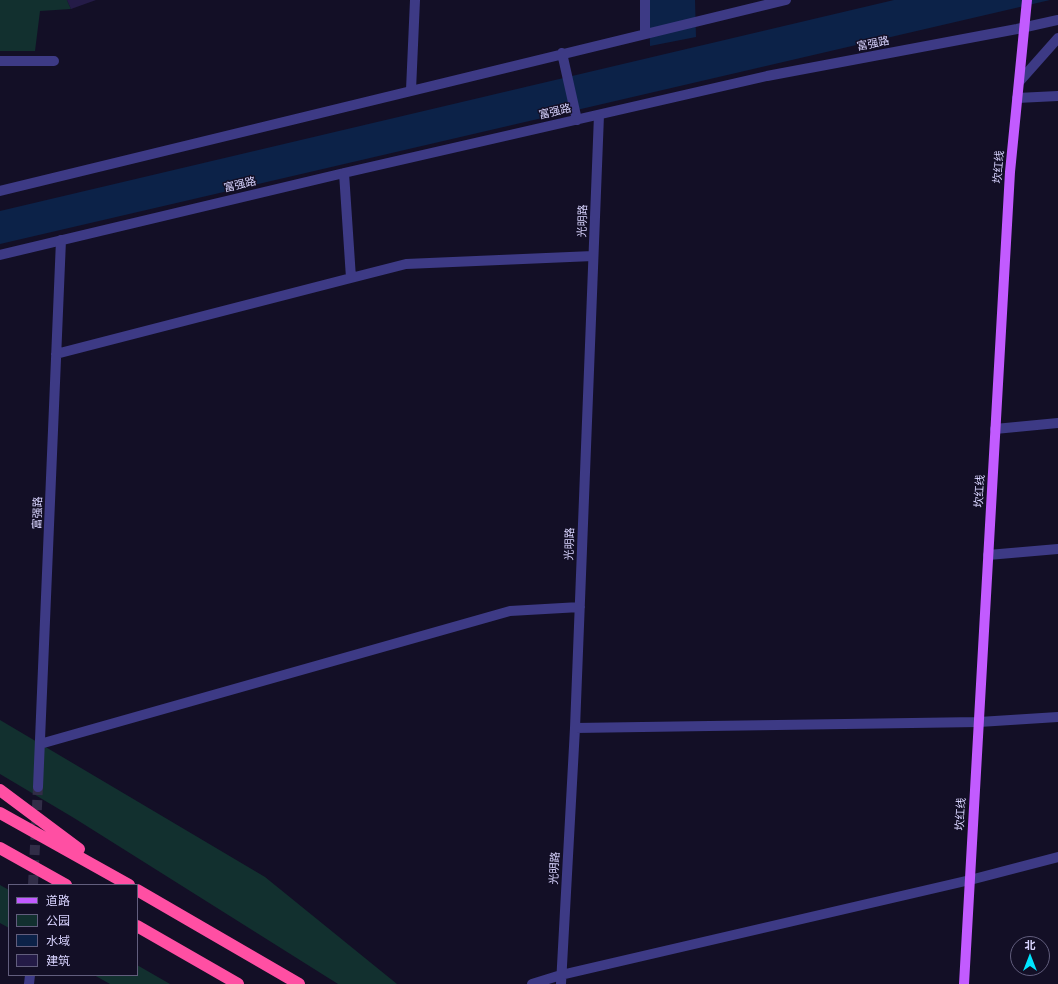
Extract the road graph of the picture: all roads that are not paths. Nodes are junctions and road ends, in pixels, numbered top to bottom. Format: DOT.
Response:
graph roads {
  1 [pos="415,0"];
  2 [pos="645,0"];
  3 [pos="786,0"];
  4 [pos="1027,4"];
  5 [pos="1058,20"];
  6 [pos="1025,28"];
  7 [pos="647,33"];
  8 [pos="1058,38"];
  9 [pos="562,53"];
  10 [pos="0,60"];
  11 [pos="54,61"];
  12 [pos="1019,82"];
  13 [pos="411,90"];
  14 [pos="1058,96"];
  15 [pos="1017,98"];
  16 [pos="599,115"];
  17 [pos="576,117"];
  18 [pos="344,173"];
  19 [pos="0,191"];
  20 [pos="61,240"];
  21 [pos="0,255"];
  22 [pos="593,256"];
  23 [pos="351,278"];
  24 [pos="56,354"];
  25 [pos="1058,423"];
  26 [pos="995,429"];
  27 [pos="1058,549"];
  28 [pos="988,555"];
  29 [pos="580,607"];
  30 [pos="1058,717"];
  31 [pos="979,722"];
  32 [pos="575,728"];
  33 [pos="40,744"];
  34 [pos="38,787"];
  35 [pos="0,790"];
  36 [pos="0,813"];
  37 [pos="0,848"];
  38 [pos="1058,857"];
  39 [pos="117,878"];
  40 [pos="970,880"];
  41 [pos="64,884"];
  42 [pos="127,884"];
  43 [pos="138,891"];
  44 [pos="138,927"];
  45 [pos="561,979"];
  46 [pos="238,984"];
  47 [pos="299,984"];
  48 [pos="532,984"];
  49 [pos="964,984"];
  1 -- 13 [label="street"];
  2 -- 7 [label="street"];
  3 -- 7 [label="street"];
  4 -- 6 [label="main road, 坎红线"];
  5 -- 6 [label="street, 富强路"];
  6 -- 12 [label="main road, 坎红线"];
  6 -- 16 [label="street, 富强路"];
  7 -- 9 [label="street"];
  8 -- 12 [label="street"];
  9 -- 13 [label="street"];
  9 -- 17 [label="street"];
  10 -- 11 [label="street"];
  12 -- 15 [label="main road, 坎红线"];
  13 -- 19 [label="street"];
  14 -- 15 [label="street"];
  15 -- 26 [label="main road, 坎红线"];
  16 -- 17 [label="street, 富强路"];
  16 -- 22 [label="street, 光明路"];
  17 -- 18 [label="street, 富强路"];
  18 -- 20 [label="street, 富强路"];
  18 -- 23 [label="street"];
  20 -- 21 [label="street, 富强路"];
  20 -- 24 [label="street, 富强路"];
  22 -- 23 [label="street"];
  22 -- 29 [label="street, 光明路"];
  23 -- 24 [label="street"];
  24 -- 33 [label="street, 富强路"];
  25 -- 26 [label="street"];
  26 -- 28 [label="main road, 坎红线"];
  27 -- 28 [label="street"];
  28 -- 31 [label="main road, 坎红线"];
  29 -- 32 [label="street, 光明路"];
  29 -- 33 [label="street"];
  30 -- 31 [label="street"];
  31 -- 32 [label="street"];
  31 -- 40 [label="main road, 坎红线"];
  32 -- 45 [label="street, 光明路"];
  33 -- 34 [label="street, 富强路"];
  35 -- 39 [label="highway"];
  36 -- 39 [label="highway"];
  37 -- 41 [label="highway"];
  38 -- 40 [label="street"];
  39 -- 42 [label="highway"];
  40 -- 45 [label="street"];
  40 -- 49 [label="main road, 坎红线"];
  43 -- 47 [label="highway"];
  44 -- 46 [label="highway"];
  45 -- 48 [label="street"];
}
